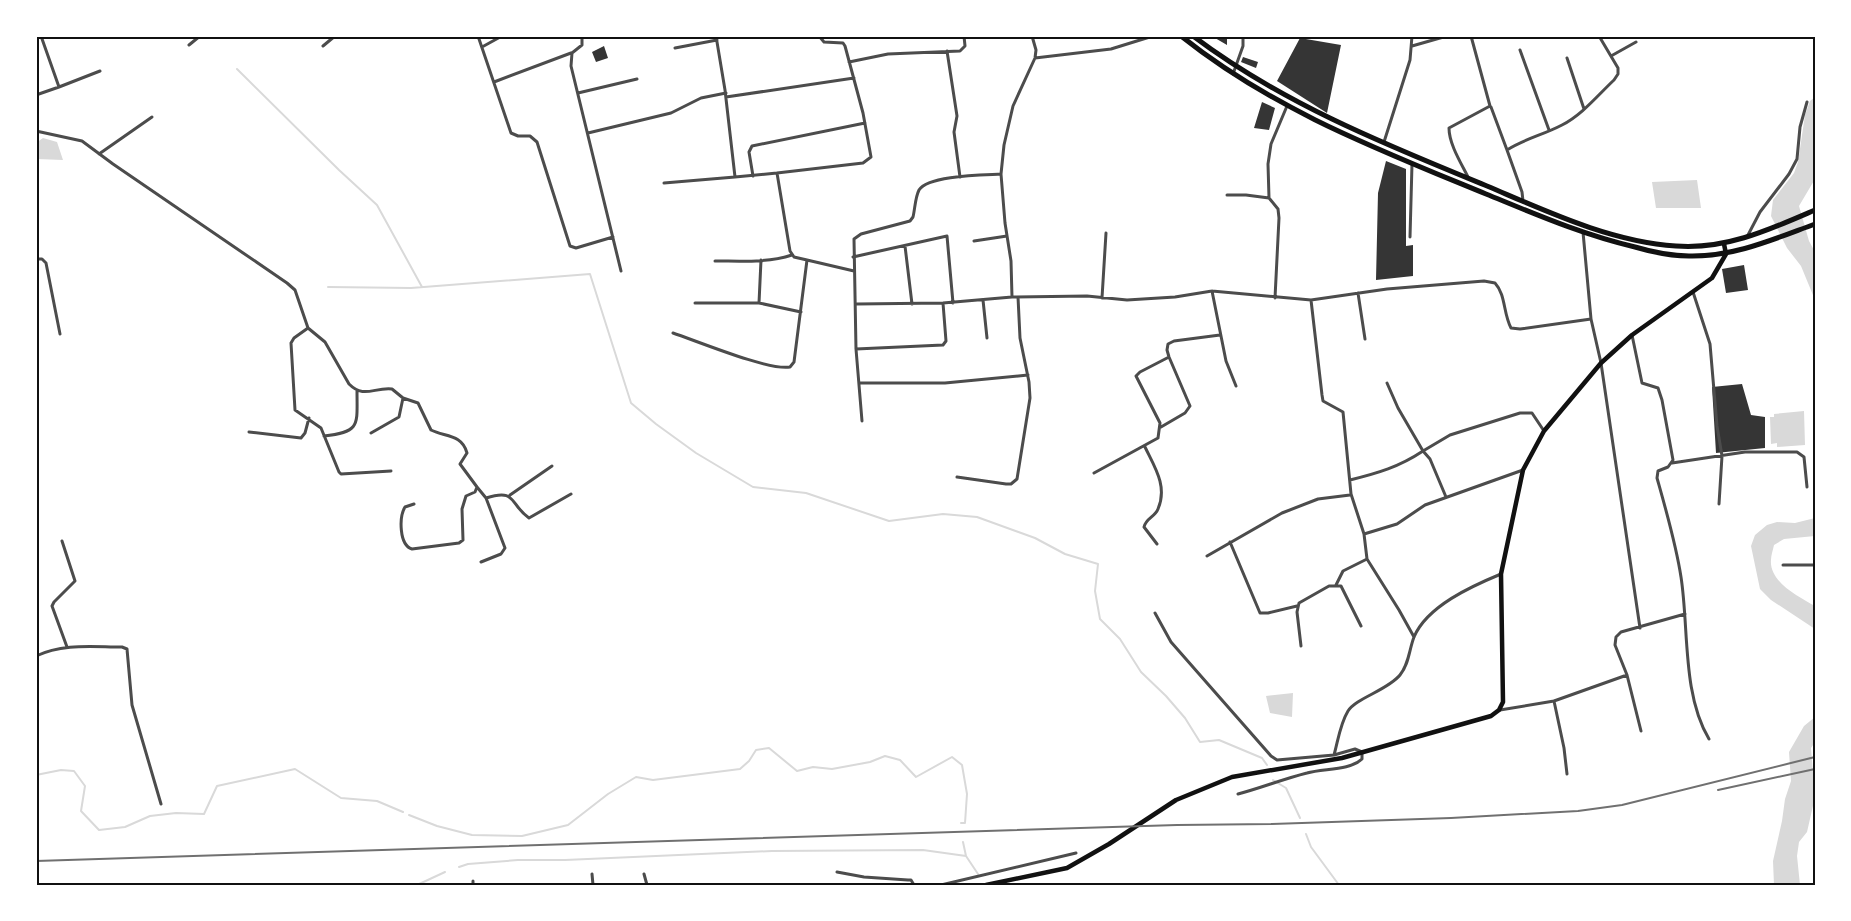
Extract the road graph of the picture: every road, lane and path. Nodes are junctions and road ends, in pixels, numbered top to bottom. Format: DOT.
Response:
graph roads {
  1 [pos="41,36"];
  2 [pos="200,36"];
  3 [pos="335,36"];
  4 [pos="478,36"];
  5 [pos="502,36"];
  6 [pos="582,36"];
  7 [pos="819,36"];
  8 [pos="964,36"];
  9 [pos="1032,36"];
  10 [pos="1153,36"];
  11 [pos="1181,36"];
  12 [pos="1193,36"];
  13 [pos="1244,36"];
  14 [pos="1412,36"];
  15 [pos="1447,36"];
  16 [pos="1471,36"];
  17 [pos="1599,36"];
  18 [pos="717,38"];
  19 [pos="1636,42"];
  20 [pos="189,45"];
  21 [pos="323,46"];
  22 [pos="1412,46"];
  23 [pos="482,47"];
  24 [pos="675,48"];
  25 [pos="1520,50"];
  26 [pos="947,51"];
  27 [pos="572,52"];
  28 [pos="1611,56"];
  29 [pos="1035,58"];
  30 [pos="1567,58"];
  31 [pos="849,62"];
  32 [pos="1237,67"];
  33 [pos="100,71"];
  34 [pos="1233,75"];
  35 [pos="854,78"];
  36 [pos="637,79"];
  37 [pos="494,82"];
  38 [pos="59,87"];
  39 [pos="578,93"];
  40 [pos="36,95"];
  41 [pos="726,95"];
  42 [pos="1807,102"];
  43 [pos="1287,106"];
  44 [pos="1490,106"];
  45 [pos="1584,108"];
  46 [pos="152,117"];
  47 [pos="865,123"];
  48 [pos="36,130"];
  49 [pos="1549,130"];
  50 [pos="588,133"];
  51 [pos="1384,144"];
  52 [pos="1506,150"];
  53 [pos="99,154"];
  54 [pos="1412,164"];
  55 [pos="777,173"];
  56 [pos="1001,174"];
  57 [pos="753,176"];
  58 [pos="735,177"];
  59 [pos="960,177"];
  60 [pos="1469,179"];
  61 [pos="664,183"];
  62 [pos="1227,195"];
  63 [pos="1269,198"];
  64 [pos="1523,201"];
  65 [pos="1815,210"];
  66 [pos="1813,225"];
  67 [pos="1583,232"];
  68 [pos="1106,233"];
  69 [pos="1007,236"];
  70 [pos="613,237"];
  71 [pos="1410,237"];
  72 [pos="1748,237"];
  73 [pos="974,241"];
  74 [pos="1724,244"];
  75 [pos="905,245"];
  76 [pos="1726,254"];
  77 [pos="792,255"];
  78 [pos="853,257"];
  79 [pos="36,259"];
  80 [pos="761,260"];
  81 [pos="807,260"];
  82 [pos="716,261"];
  83 [pos="621,271"];
  84 [pos="854,271"];
  85 [pos="1212,291"];
  86 [pos="1694,292"];
  87 [pos="1358,294"];
  88 [pos="1012,297"];
  89 [pos="1018,297"];
  90 [pos="1102,298"];
  91 [pos="1275,298"];
  92 [pos="983,300"];
  93 [pos="1311,300"];
  94 [pos="695,303"];
  95 [pos="759,303"];
  96 [pos="944,303"];
  97 [pos="953,303"];
  98 [pos="857,304"];
  99 [pos="912,304"];
  100 [pos="801,312"];
  101 [pos="1591,319"];
  102 [pos="308,328"];
  103 [pos="673,333"];
  104 [pos="60,334"];
  105 [pos="1220,335"];
  106 [pos="1632,335"];
  107 [pos="987,338"];
  108 [pos="1365,339"];
  109 [pos="856,349"];
  110 [pos="1169,357"];
  111 [pos="1601,363"];
  112 [pos="1028,375"];
  113 [pos="860,383"];
  114 [pos="1387,383"];
  115 [pos="1236,386"];
  116 [pos="357,391"];
  117 [pos="403,398"];
  118 [pos="309,418"];
  119 [pos="862,421"];
  120 [pos="1161,427"];
  121 [pos="1545,431"];
  122 [pos="249,432"];
  123 [pos="371,434"];
  124 [pos="324,436"];
  125 [pos="1144,447"];
  126 [pos="1423,451"];
  127 [pos="1722,456"];
  128 [pos="1672,464"];
  129 [pos="552,466"];
  130 [pos="1522,470"];
  131 [pos="391,471"];
  132 [pos="1094,473"];
  133 [pos="957,477"];
  134 [pos="1350,480"];
  135 [pos="477,487"];
  136 [pos="1807,487"];
  137 [pos="571,494"];
  138 [pos="1351,494"];
  139 [pos="510,495"];
  140 [pos="1446,497"];
  141 [pos="486,498"];
  142 [pos="414,504"];
  143 [pos="1719,504"];
  144 [pos="1364,534"];
  145 [pos="62,541"];
  146 [pos="1230,542"];
  147 [pos="1157,543"];
  148 [pos="1207,556"];
  149 [pos="1367,559"];
  150 [pos="481,562"];
  151 [pos="1783,565"];
  152 [pos="1815,565"];
  153 [pos="1501,574"];
  154 [pos="1336,585"];
  155 [pos="1297,606"];
  156 [pos="1155,614"];
  157 [pos="1685,614"];
  158 [pos="1361,626"];
  159 [pos="1640,628"];
  160 [pos="1414,637"];
  161 [pos="67,646"];
  162 [pos="1300,646"];
  163 [pos="36,656"];
  164 [pos="1627,675"];
  165 [pos="1554,701"];
  166 [pos="1499,710"];
  167 [pos="1641,731"];
  168 [pos="1709,739"];
  169 [pos="1362,752"];
  170 [pos="1334,755"];
  171 [pos="1567,774"];
  172 [pos="1238,794"];
  173 [pos="161,804"];
  174 [pos="1076,853"];
  175 [pos="837,872"];
  176 [pos="592,874"];
  177 [pos="644,874"];
  178 [pos="594,885"];
  179 [pos="647,885"];
  180 [pos="914,885"];
  181 [pos="941,885"];
  182 [pos="986,885"];
  1 -- 38 [label="street"];
  2 -- 20 [label="street"];
  3 -- 21 [label="street"];
  4 -- 23 [label="street"];
  5 -- 23 [label="street"];
  6 -- 27 [label="street"];
  7 -- 31 [label="street"];
  8 -- 26 [label="street"];
  9 -- 29 [label="street"];
  10 -- 29 [label="street"];
  11 -- 34 [label="main road"];
  12 -- 32 [label="main road"];
  13 -- 32 [label="street"];
  14 -- 22 [label="street"];
  15 -- 22 [label="street"];
  16 -- 44 [label="street"];
  17 -- 28 [label="street"];
  18 -- 24 [label="street"];
  18 -- 41 [label="street"];
  19 -- 28 [label="street"];
  22 -- 51 [label="street"];
  23 -- 37 [label="street"];
  25 -- 49 [label="street"];
  26 -- 31 [label="street"];
  26 -- 59 [label="street"];
  27 -- 37 [label="street"];
  27 -- 39 [label="street"];
  28 -- 45 [label="street"];
  29 -- 56 [label="street"];
  30 -- 45 [label="street"];
  31 -- 35 [label="street"];
  32 -- 34 [label="street"];
  32 -- 51 [label="main road"];
  33 -- 38 [label="street"];
  34 -- 43 [label="main road"];
  35 -- 41 [label="street"];
  35 -- 47 [label="street"];
  36 -- 39 [label="street"];
  37 -- 70 [label="street"];
  38 -- 40 [label="street"];
  39 -- 50 [label="street"];
  41 -- 50 [label="street"];
  41 -- 58 [label="street"];
  42 -- 72 [label="street"];
  43 -- 54 [label="main road"];
  43 -- 63 [label="street"];
  44 -- 52 [label="street"];
  44 -- 60 [label="street"];
  45 -- 49 [label="street"];
  46 -- 53 [label="street"];
  47 -- 55 [label="street"];
  47 -- 57 [label="street"];
  48 -- 53 [label="street"];
  49 -- 52 [label="street"];
  50 -- 70 [label="street"];
  51 -- 60 [label="main road"];
  52 -- 64 [label="street"];
  53 -- 102 [label="street"];
  54 -- 67 [label="main road"];
  54 -- 71 [label="street"];
  55 -- 57 [label="street"];
  55 -- 77 [label="street"];
  56 -- 59 [label="street"];
  56 -- 69 [label="street"];
  57 -- 58 [label="street"];
  58 -- 61 [label="street"];
  59 -- 78 [label="street"];
  60 -- 64 [label="main road"];
  62 -- 63 [label="street"];
  63 -- 91 [label="street"];
  64 -- 74 [label="main road"];
  65 -- 72 [label="main road"];
  66 -- 76 [label="main road"];
  67 -- 76 [label="main road"];
  67 -- 101 [label="street"];
  68 -- 90 [label="street"];
  69 -- 73 [label="street"];
  69 -- 88 [label="street"];
  70 -- 83 [label="street"];
  72 -- 74 [label="main road"];
  74 -- 76 [label="main road"];
  75 -- 78 [label="street"];
  75 -- 97 [label="street"];
  75 -- 99 [label="street"];
  76 -- 86 [label="main road"];
  77 -- 80 [label="street"];
  77 -- 81 [label="street"];
  78 -- 84 [label="street"];
  79 -- 104 [label="street"];
  80 -- 82 [label="street"];
  80 -- 95 [label="street"];
  81 -- 84 [label="street"];
  81 -- 100 [label="street"];
  84 -- 98 [label="street"];
  85 -- 90 [label="street"];
  85 -- 91 [label="street"];
  85 -- 105 [label="street"];
  86 -- 106 [label="main road"];
  86 -- 127 [label="street"];
  87 -- 93 [label="street"];
  87 -- 101 [label="street"];
  87 -- 108 [label="street"];
  88 -- 89 [label="street"];
  88 -- 92 [label="street"];
  89 -- 90 [label="street"];
  89 -- 112 [label="street"];
  91 -- 93 [label="street"];
  92 -- 97 [label="street"];
  92 -- 107 [label="street"];
  93 -- 134 [label="street"];
  94 -- 95 [label="street"];
  95 -- 100 [label="street"];
  96 -- 97 [label="street"];
  96 -- 99 [label="street"];
  96 -- 109 [label="street"];
  98 -- 99 [label="street"];
  98 -- 109 [label="street"];
  100 -- 103 [label="street"];
  101 -- 111 [label="street"];
  102 -- 116 [label="street"];
  102 -- 118 [label="street"];
  105 -- 110 [label="street"];
  105 -- 115 [label="street"];
  106 -- 111 [label="main road"];
  106 -- 128 [label="street"];
  109 -- 113 [label="street"];
  110 -- 120 [label="street"];
  110 -- 120 [label="street"];
  111 -- 121 [label="main road"];
  111 -- 159 [label="street"];
  112 -- 113 [label="street"];
  112 -- 133 [label="street"];
  113 -- 119 [label="street"];
  114 -- 126 [label="street"];
  116 -- 117 [label="street"];
  116 -- 124 [label="street"];
  117 -- 123 [label="street"];
  117 -- 135 [label="street"];
  118 -- 122 [label="street"];
  118 -- 124 [label="street"];
  120 -- 125 [label="street"];
  121 -- 126 [label="street"];
  121 -- 130 [label="main road"];
  124 -- 131 [label="street"];
  125 -- 132 [label="street"];
  125 -- 147 [label="street"];
  126 -- 134 [label="street"];
  126 -- 140 [label="street"];
  127 -- 128 [label="street"];
  127 -- 136 [label="street"];
  127 -- 143 [label="street"];
  128 -- 157 [label="street"];
  129 -- 139 [label="street"];
  130 -- 140 [label="street"];
  130 -- 153 [label="main road"];
  134 -- 138 [label="street"];
  135 -- 141 [label="street"];
  135 -- 142 [label="street"];
  137 -- 139 [label="street"];
  138 -- 144 [label="street"];
  138 -- 146 [label="street"];
  139 -- 141 [label="street"];
  140 -- 144 [label="street"];
  141 -- 150 [label="street"];
  144 -- 149 [label="street"];
  145 -- 161 [label="street"];
  146 -- 148 [label="street"];
  146 -- 155 [label="street"];
  149 -- 154 [label="street"];
  149 -- 160 [label="street"];
  151 -- 152 [label="street"];
  153 -- 160 [label="street"];
  153 -- 166 [label="main road"];
  154 -- 155 [label="street"];
  154 -- 158 [label="street"];
  155 -- 162 [label="street"];
  156 -- 170 [label="street"];
  157 -- 159 [label="street"];
  157 -- 168 [label="street"];
  159 -- 164 [label="street"];
  160 -- 170 [label="street"];
  161 -- 163 [label="street"];
  161 -- 173 [label="street"];
  164 -- 165 [label="street"];
  164 -- 167 [label="street"];
  165 -- 166 [label="street"];
  165 -- 171 [label="street"];
  166 -- 169 [label="main road"];
  169 -- 170 [label="street"];
  169 -- 172 [label="street"];
  169 -- 182 [label="main road"];
  174 -- 181 [label="street"];
  175 -- 180 [label="street"];
  176 -- 178 [label="street"];
  177 -- 179 [label="street"];
}
